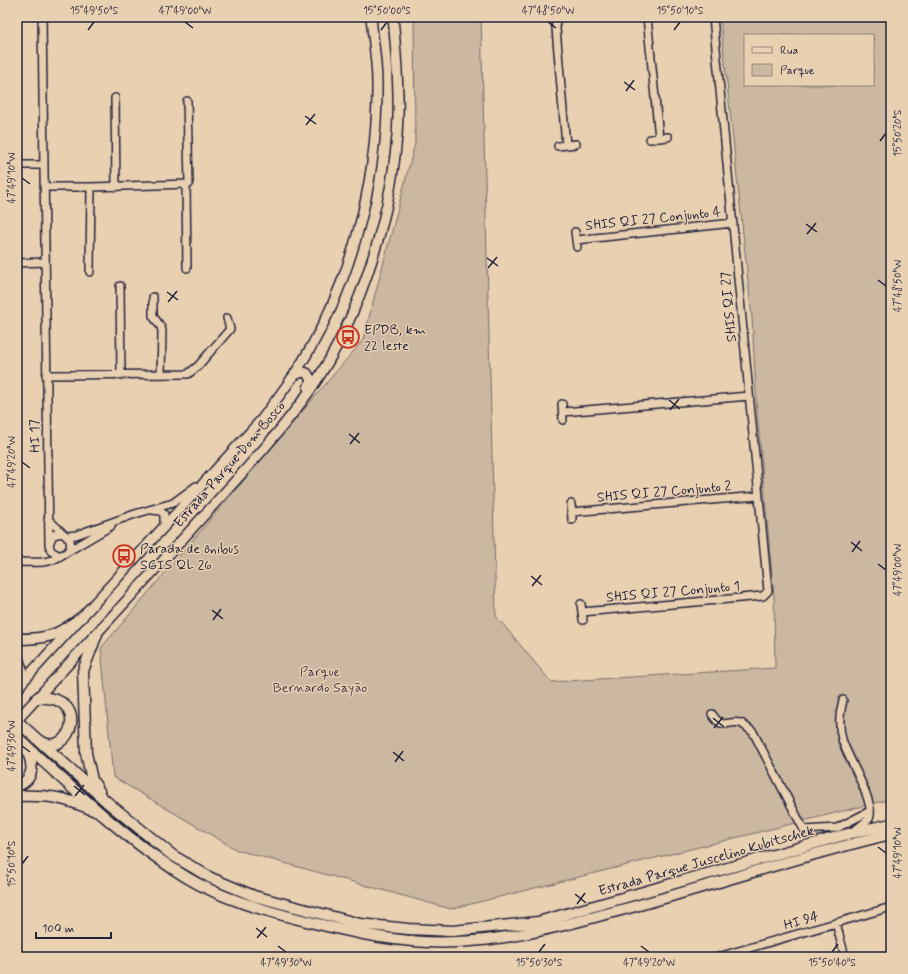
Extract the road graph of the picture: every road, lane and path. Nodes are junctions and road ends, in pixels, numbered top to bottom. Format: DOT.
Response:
graph roads {
  1 [pos="42,17"];
  2 [pos="371,17"];
  3 [pos="393,17"];
  4 [pos="555,17"];
  5 [pos="647,17"];
  6 [pos="713,17"];
  7 [pos="116,98"];
  8 [pos="187,101"];
  9 [pos="668,137"];
  10 [pos="659,138"];
  11 [pos="650,139"];
  12 [pos="576,144"];
  13 [pos="566,145"];
  14 [pos="558,146"];
  15 [pos="17,165"];
  16 [pos="43,165"];
  17 [pos="187,184"];
  18 [pos="44,187"];
  19 [pos="116,187"];
  20 [pos="91,188"];
  21 [pos="733,223"];
  22 [pos="575,232"];
  23 [pos="17,262"];
  24 [pos="45,262"];
  25 [pos="187,268"];
  26 [pos="90,272"];
  27 [pos="120,286"];
  28 [pos="153,297"];
  29 [pos="227,318"];
  30 [pos="46,374"];
  31 [pos="161,374"];
  32 [pos="121,375"];
  33 [pos="294,375"];
  34 [pos="749,396"];
  35 [pos="562,404"];
  36 [pos="299,405"];
  37 [pos="562,412"];
  38 [pos="563,420"];
  39 [pos="222,464"];
  40 [pos="758,496"];
  41 [pos="571,504"];
  42 [pos="150,510"];
  43 [pos="572,512"];
  44 [pos="122,518"];
  45 [pos="48,519"];
  46 [pos="572,520"];
  47 [pos="164,528"];
  48 [pos="65,534"];
  49 [pos="49,546"];
  50 [pos="64,554"];
  51 [pos="17,562"];
  52 [pos="41,562"];
  53 [pos="766,594"];
  54 [pos="581,604"];
  55 [pos="582,612"];
  56 [pos="82,617"];
  57 [pos="583,620"];
  58 [pos="96,634"];
  59 [pos="17,639"];
  60 [pos="17,657"];
  61 [pos="18,688"];
  62 [pos="37,698"];
  63 [pos="843,700"];
  64 [pos="712,714"];
  65 [pos="17,720"];
  66 [pos="33,736"];
  67 [pos="20,740"];
  68 [pos="17,786"];
  69 [pos="17,796"];
  70 [pos="106,802"];
  71 [pos="98,811"];
  72 [pos="870,811"];
  73 [pos="891,824"];
  74 [pos="850,833"];
  75 [pos="891,834"];
  76 [pos="891,907"];
  77 [pos="836,923"];
  78 [pos="718,957"];
  79 [pos="845,957"];
  1 -- 16 [label="street, HI 17"];
  2 -- 33 [label="main road, Estrada Parque Dom Bosco"];
  3 -- 36 [label="main road, Estrada Parque Dom Bosco"];
  4 -- 13 [label="street"];
  5 -- 10 [label="street"];
  6 -- 21 [label="street, SHIS QI 27"];
  7 -- 19 [label="street"];
  8 -- 17 [label="street"];
  9 -- 10 [label="street"];
  10 -- 11 [label="street"];
  12 -- 13 [label="street"];
  13 -- 14 [label="street"];
  15 -- 16 [label="street"];
  16 -- 18 [label="street, HI 17"];
  17 -- 19 [label="street"];
  17 -- 25 [label="street"];
  18 -- 20 [label="street"];
  18 -- 24 [label="street, HI 17"];
  19 -- 20 [label="street"];
  20 -- 26 [label="street"];
  21 -- 22 [label="street, SHIS QI 27 Conjunto 4"];
  21 -- 34 [label="street, SHIS QI 27"];
  23 -- 24 [label="street"];
  24 -- 30 [label="street, HI 17"];
  27 -- 32 [label="street"];
  28 -- 31 [label="street"];
  29 -- 31 [label="street"];
  30 -- 32 [label="street"];
  30 -- 45 [label="street, HI 17"];
  31 -- 32 [label="street"];
  33 -- 36 [label="main road"];
  33 -- 39 [label="main road, Estrada Parque Dom Bosco"];
  34 -- 37 [label="street"];
  34 -- 40 [label="street, SHIS QI 27"];
  35 -- 37 [label="street"];
  36 -- 58 [label="main road, Estrada Parque Dom Bosco"];
  37 -- 38 [label="street"];
  39 -- 42 [label="street"];
  39 -- 47 [label="main road, Estrada Parque Dom Bosco"];
  40 -- 43 [label="street, SHIS QI 27 Conjunto 2"];
  40 -- 53 [label="street, SHIS QI 27"];
  41 -- 43 [label="street"];
  42 -- 44 [label="street"];
  42 -- 47 [label="street"];
  43 -- 46 [label="street"];
  44 -- 48 [label="street"];
  44 -- 50 [label="street"];
  45 -- 48 [label="street"];
  45 -- 49 [label="street, HI 17"];
  47 -- 56 [label="main road, Estrada Parque Dom Bosco"];
  48 -- 49 [label="street"];
  48 -- 50 [label="street"];
  49 -- 50 [label="street"];
  49 -- 52 [label="street"];
  50 -- 52 [label="street"];
  51 -- 52 [label="street"];
  53 -- 55 [label="street, SHIS QI 27 Conjunto 1"];
  54 -- 55 [label="street"];
  55 -- 57 [label="street"];
  56 -- 59 [label="highway"];
  56 -- 61 [label="main road, Estrada Parque Dom Bosco"];
  58 -- 62 [label="main road, Estrada Parque Dom Bosco"];
  58 -- 70 [label="highway"];
  60 -- 61 [label="highway"];
  62 -- 65 [label="main road, Estrada Parque Dom Bosco"];
  62 -- 66 [label="highway"];
  63 -- 72 [label="street"];
  64 -- 72 [label="street"];
  65 -- 66 [label="highway, Estrada Parque Juscelino Kubitschek"];
  66 -- 70 [label="highway, Estrada Parque Juscelino Kubitschek"];
  67 -- 68 [label="highway"];
  67 -- 71 [label="highway, Estrada Parque Juscelino Kubitschek"];
  69 -- 71 [label="highway"];
  70 -- 74 [label="highway, Estrada Parque Juscelino Kubitschek"];
  71 -- 75 [label="highway, Estrada Parque Juscelino Kubitschek"];
  72 -- 74 [label="street"];
  73 -- 74 [label="highway, Estrada Parque Juscelino Kubitschek"];
  76 -- 77 [label="street, HI 94"];
  77 -- 78 [label="street, HI 94"];
  77 -- 79 [label="street"];
}
